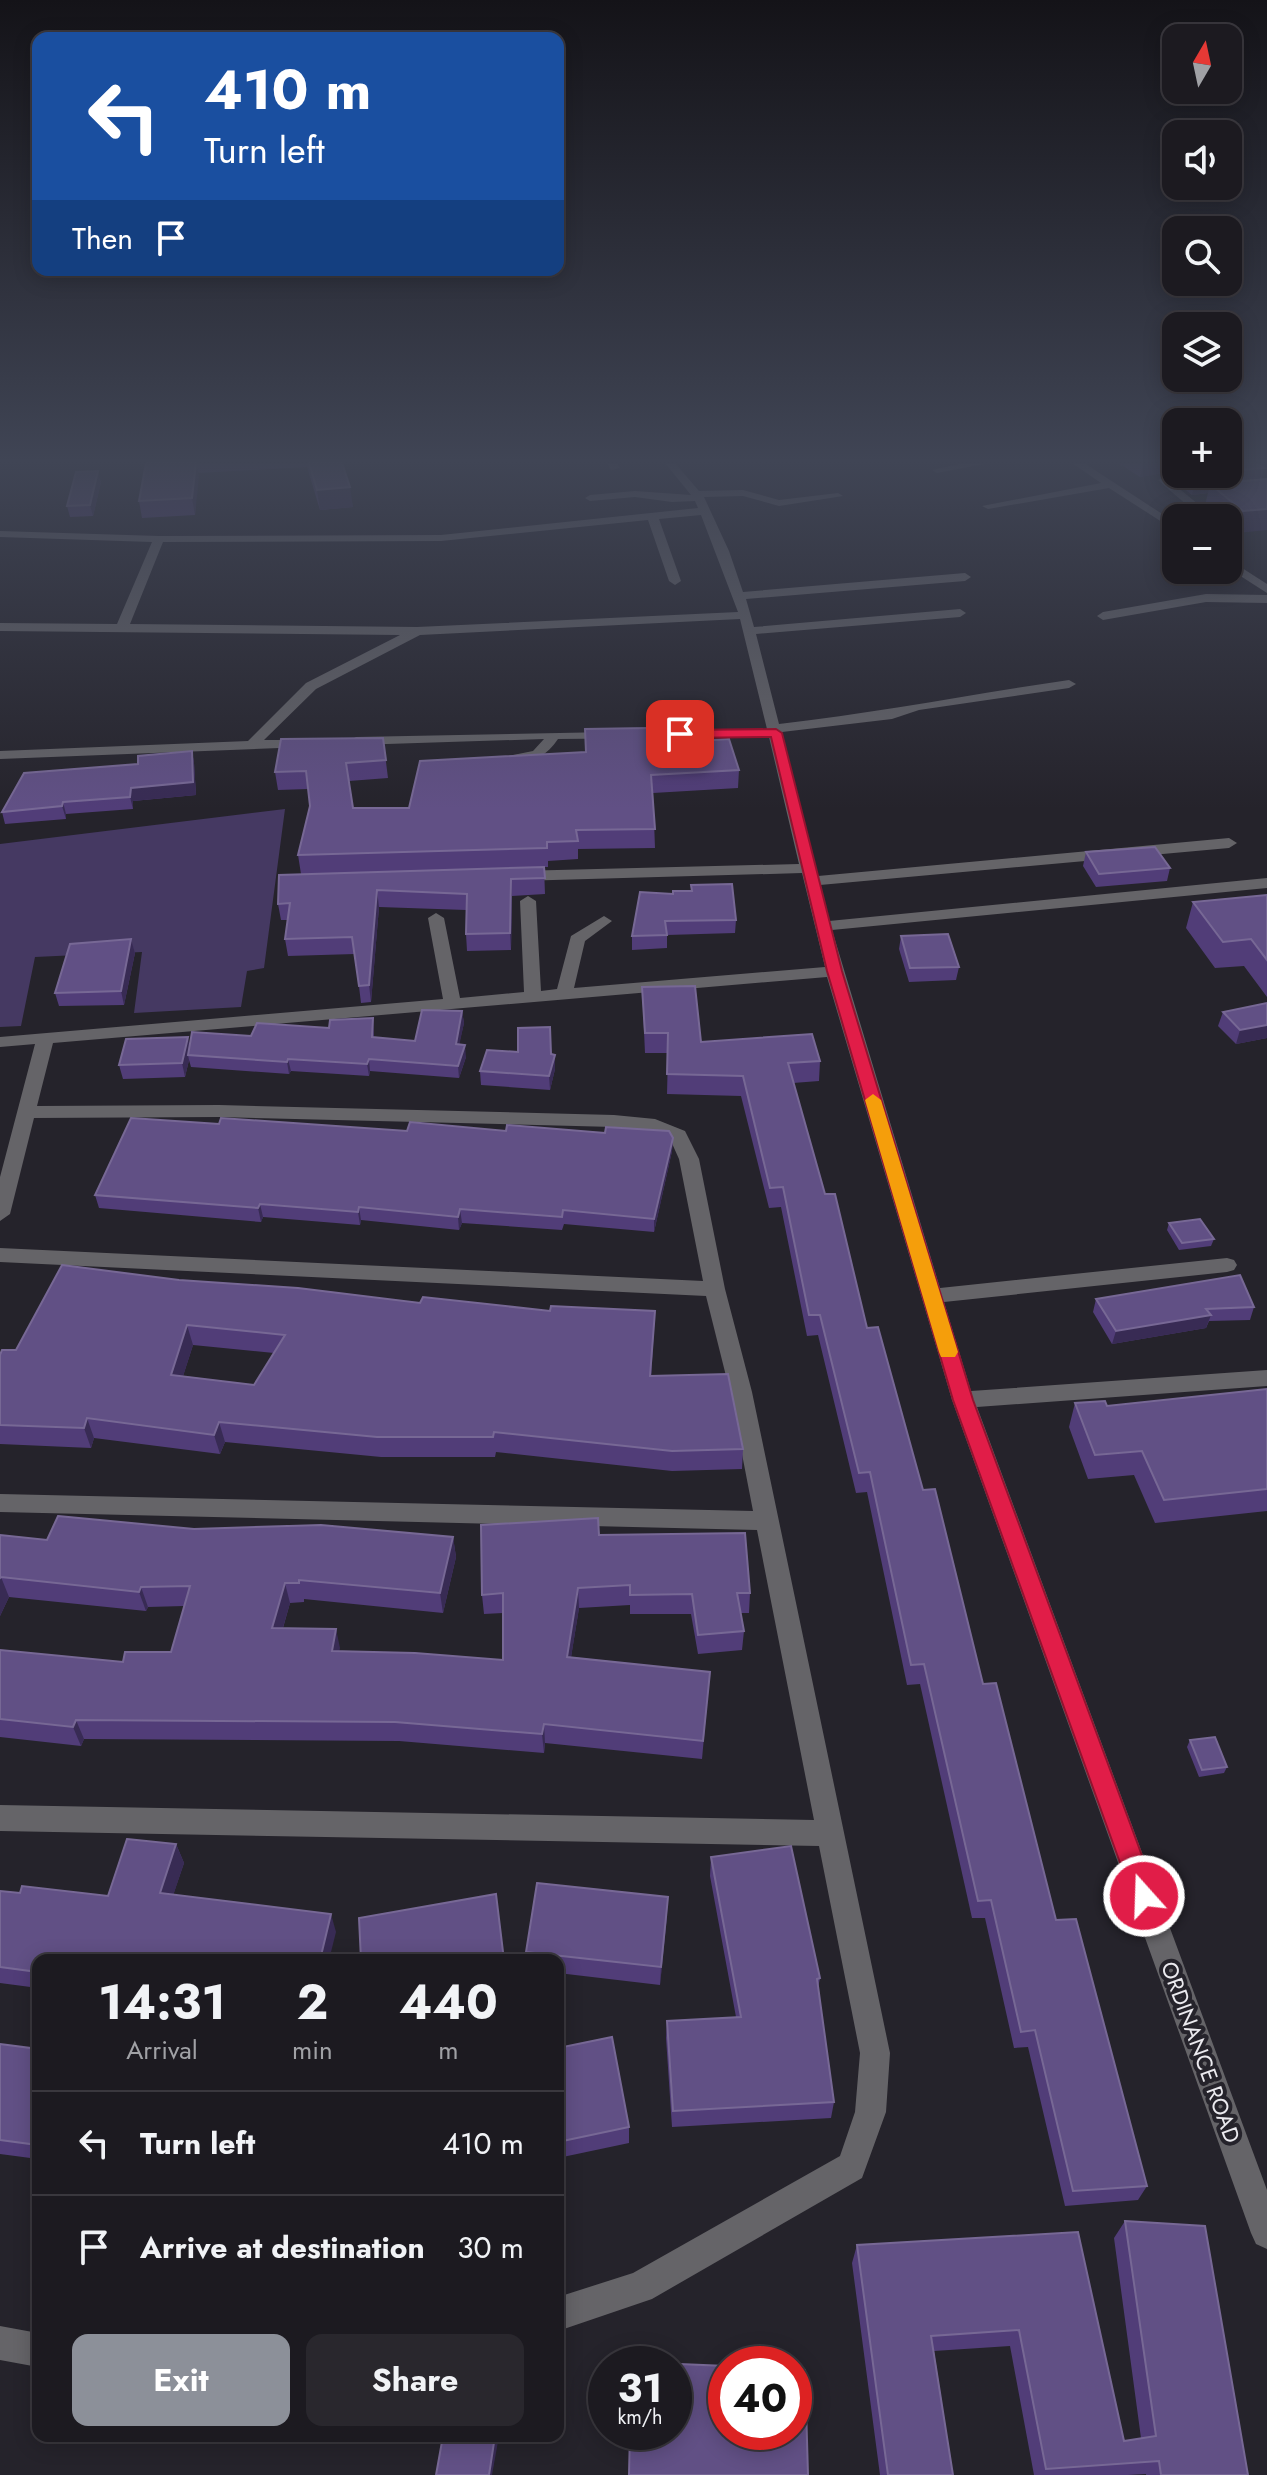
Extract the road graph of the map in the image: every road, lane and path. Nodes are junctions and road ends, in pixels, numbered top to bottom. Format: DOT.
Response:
graph roads {
  1 [pos="143,578"];
  2 [pos="733,578"];
  3 [pos="956,578"];
  4 [pos="1267,599"];
  5 [pos="960,613"];
  6 [pos="745,614"];
  7 [pos="1103,616"];
  8 [pos="0,627"];
  9 [pos="122,628"];
  10 [pos="417,631"];
  11 [pos="1069,684"];
  12 [pos="776,731"];
  13 [pos="553,735"];
  14 [pos="252,745"];
  15 [pos="0,755"];
  16 [pos="492,760"];
  17 [pos="1229,843"];
  18 [pos="812,875"];
  19 [pos="497,876"];
  20 [pos="1267,883"];
  21 [pos="528,901"];
  22 [pos="436,918"];
  23 [pos="604,921"];
  24 [pos="823,926"];
  25 [pos="834,971"];
  26 [pos="564,995"];
  27 [pos="533,997"];
  28 [pos="453,1004"];
  29 [pos="45,1040"];
  30 [pos="0,1042"];
  31 [pos="28,1112"];
  32 [pos="1,1204"];
  33 [pos="0,1255"];
  34 [pos="1227,1265"];
  35 [pos="715,1289"];
  36 [pos="931,1296"];
  37 [pos="1267,1378"];
  38 [pos="963,1400"];
  39 [pos="0,1503"];
  40 [pos="765,1521"];
  41 [pos="0,1818"];
  42 [pos="830,1833"];
  43 [pos="1265,2222"];
  44 [pos="564,2312"];
  45 [pos="0,2343"];
  46 [pos="32,2349"];
  1 -- 9 [label="street"];
  2 -- 6 [label="street, ORDINANCE ROAD"];
  3 -- 6 [label="street"];
  4 -- 7 [label="street"];
  5 -- 6 [label="street"];
  6 -- 10 [label="street"];
  6 -- 12 [label="street, ORDINANCE ROAD"];
  8 -- 9 [label="street"];
  9 -- 10 [label="street"];
  10 -- 14 [label="street"];
  11 -- 12 [label="street"];
  12 -- 13 [label="street"];
  12 -- 18 [label="street, ORDINANCE ROAD"];
  13 -- 14 [label="street"];
  13 -- 16 [label="street"];
  14 -- 15 [label="street"];
  17 -- 18 [label="street"];
  18 -- 19 [label="street"];
  18 -- 24 [label="street, ORDINANCE ROAD"];
  20 -- 24 [label="street"];
  21 -- 27 [label="street"];
  22 -- 28 [label="street"];
  23 -- 26 [label="street"];
  24 -- 25 [label="street, ORDINANCE ROAD"];
  25 -- 26 [label="street"];
  25 -- 36 [label="street, ORDINANCE ROAD"];
  26 -- 27 [label="street"];
  27 -- 28 [label="street"];
  28 -- 29 [label="street"];
  29 -- 30 [label="street"];
  29 -- 31 [label="street"];
  31 -- 32 [label="street"];
  31 -- 35 [label="street"];
  33 -- 35 [label="street"];
  34 -- 36 [label="street"];
  35 -- 40 [label="street"];
  36 -- 38 [label="street, ORDINANCE ROAD"];
  37 -- 38 [label="street"];
  38 -- 43 [label="street, ORDINANCE ROAD"];
  39 -- 40 [label="street"];
  40 -- 42 [label="street"];
  41 -- 42 [label="street"];
  42 -- 44 [label="street"];
  45 -- 46 [label="street"];
}
